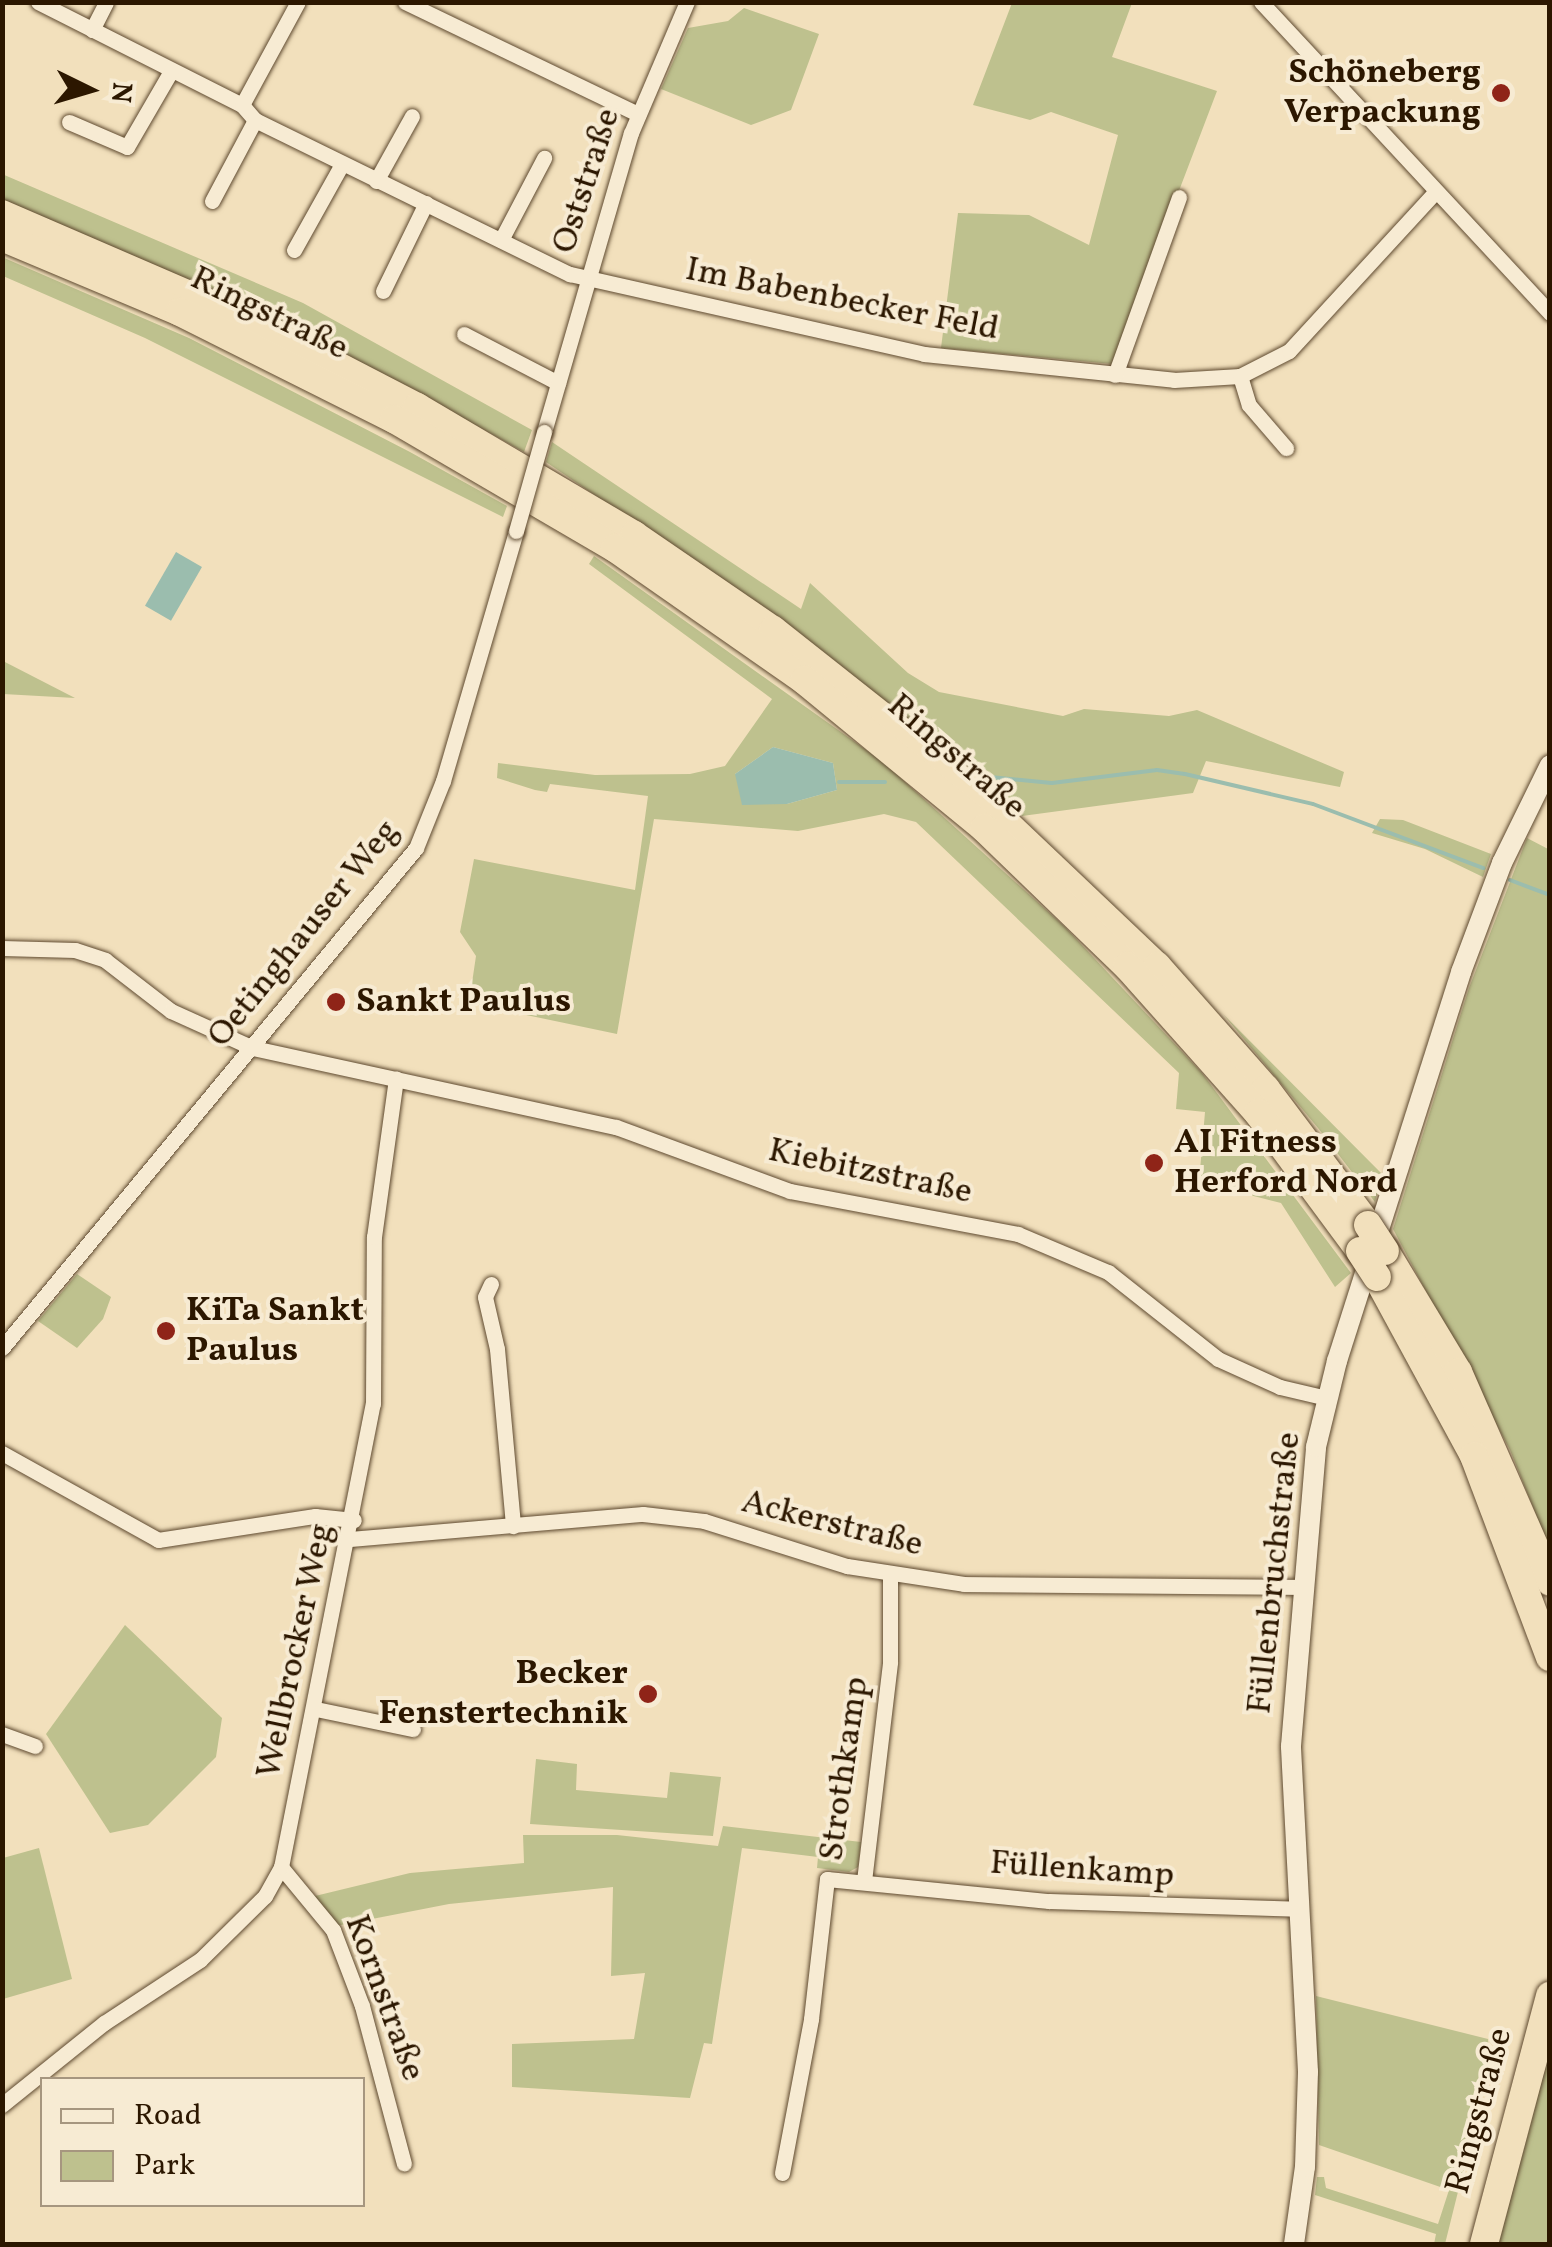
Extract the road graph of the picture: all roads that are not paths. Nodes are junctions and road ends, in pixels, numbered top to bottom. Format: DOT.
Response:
graph roads {
  1 [pos="38,2"];
  2 [pos="106,2"];
  3 [pos="298,2"];
  4 [pos="405,2"];
  5 [pos="687,2"];
  6 [pos="1261,2"];
  7 [pos="92,30"];
  8 [pos="171,71"];
  9 [pos="242,106"];
  10 [pos="638,114"];
  11 [pos="412,116"];
  12 [pos="255,120"];
  13 [pos="70,122"];
  14 [pos="544,158"];
  15 [pos="342,164"];
  16 [pos="376,180"];
  17 [pos="1435,192"];
  18 [pos="1179,197"];
  19 [pos="212,202"];
  20 [pos="426,203"];
  21 [pos="2,214"];
  22 [pos="2,236"];
  23 [pos="502,240"];
  24 [pos="294,250"];
  25 [pos="588,278"];
  26 [pos="383,290"];
  27 [pos="1550,313"];
  28 [pos="464,334"];
  29 [pos="1115,375"];
  30 [pos="1240,376"];
  31 [pos="558,383"];
  32 [pos="544,432"];
  33 [pos="1286,448"];
  34 [pos="1550,766"];
  35 [pos="2,948"];
  36 [pos="253,1048"];
  37 [pos="396,1079"];
  38 [pos="1373,1251"];
  39 [pos="491,1284"];
  40 [pos="2,1348"];
  41 [pos="1327,1398"];
  42 [pos="2,1453"];
  43 [pos="354,1520"];
  44 [pos="514,1526"];
  45 [pos="350,1539"];
  46 [pos="890,1575"];
  47 [pos="1550,1582"];
  48 [pos="1301,1587"];
  49 [pos="1550,1657"];
  50 [pos="316,1709"];
  51 [pos="413,1729"];
  52 [pos="2,1734"];
  53 [pos="35,1746"];
  54 [pos="280,1866"];
  55 [pos="864,1881"];
  56 [pos="1297,1909"];
  57 [pos="1550,1996"];
  58 [pos="2,2105"];
  59 [pos="404,2164"];
  60 [pos="782,2173"];
  61 [pos="1294,2244"];
  62 [pos="1484,2244"];
  1 -- 7 [label="street, Im Babenbecker Feld"];
  2 -- 7 [label="street"];
  3 -- 9 [label="street"];
  4 -- 10 [label="street"];
  5 -- 10 [label="street, Oststraße"];
  6 -- 17 [label="street"];
  7 -- 8 [label="street, Im Babenbecker Feld"];
  8 -- 9 [label="street, Im Babenbecker Feld"];
  8 -- 13 [label="street"];
  9 -- 12 [label="street, Im Babenbecker Feld"];
  10 -- 25 [label="street, Oststraße"];
  11 -- 16 [label="street"];
  12 -- 15 [label="street, Im Babenbecker Feld"];
  12 -- 19 [label="street"];
  14 -- 23 [label="street"];
  15 -- 16 [label="street, Im Babenbecker Feld"];
  15 -- 24 [label="street"];
  16 -- 20 [label="street, Im Babenbecker Feld"];
  17 -- 27 [label="street"];
  17 -- 30 [label="street, Im Babenbecker Feld"];
  18 -- 29 [label="street"];
  20 -- 23 [label="street, Im Babenbecker Feld"];
  20 -- 26 [label="street"];
  21 -- 38 [label="highway, Ringstraße"];
  22 -- 38 [label="highway, Ringstraße"];
  23 -- 25 [label="street, Im Babenbecker Feld"];
  25 -- 29 [label="street, Im Babenbecker Feld"];
  25 -- 31 [label="street, Oststraße"];
  28 -- 31 [label="street"];
  29 -- 30 [label="street, Im Babenbecker Feld"];
  30 -- 33 [label="street"];
  31 -- 32 [label="street, Oststraße"];
  32 -- 36 [label="street, Oetinghauser Weg, bridge"];
  34 -- 41 [label="street, Füllenbruchstraße"];
  35 -- 36 [label="street, Kiebitzstraße"];
  36 -- 37 [label="street, Kiebitzstraße"];
  36 -- 40 [label="street, Oetinghauser Weg"];
  37 -- 41 [label="street, Kiebitzstraße"];
  37 -- 43 [label="street, Wellbrocker Weg"];
  38 -- 47 [label="highway, Ringstraße"];
  38 -- 49 [label="highway, Ringstraße"];
  39 -- 44 [label="street"];
  41 -- 48 [label="street, Füllenbruchstraße"];
  42 -- 43 [label="street"];
  43 -- 45 [label="street, Wellbrocker Weg"];
  44 -- 45 [label="street, Ackerstraße"];
  44 -- 46 [label="street, Ackerstraße"];
  45 -- 50 [label="street, Wellbrocker Weg"];
  46 -- 48 [label="street, Ackerstraße"];
  46 -- 55 [label="street, Strothkamp"];
  48 -- 56 [label="street, Füllenbruchstraße"];
  50 -- 51 [label="street"];
  50 -- 54 [label="street, Wellbrocker Weg"];
  52 -- 53 [label="street"];
  54 -- 58 [label="street, Wellbrocker Weg"];
  54 -- 59 [label="street, Kornstraße"];
  55 -- 56 [label="street, Füllenkamp"];
  55 -- 60 [label="street, Strothkamp"];
  56 -- 61 [label="street, Füllenbruchstraße"];
  57 -- 62 [label="highway, Ringstraße"];
}
